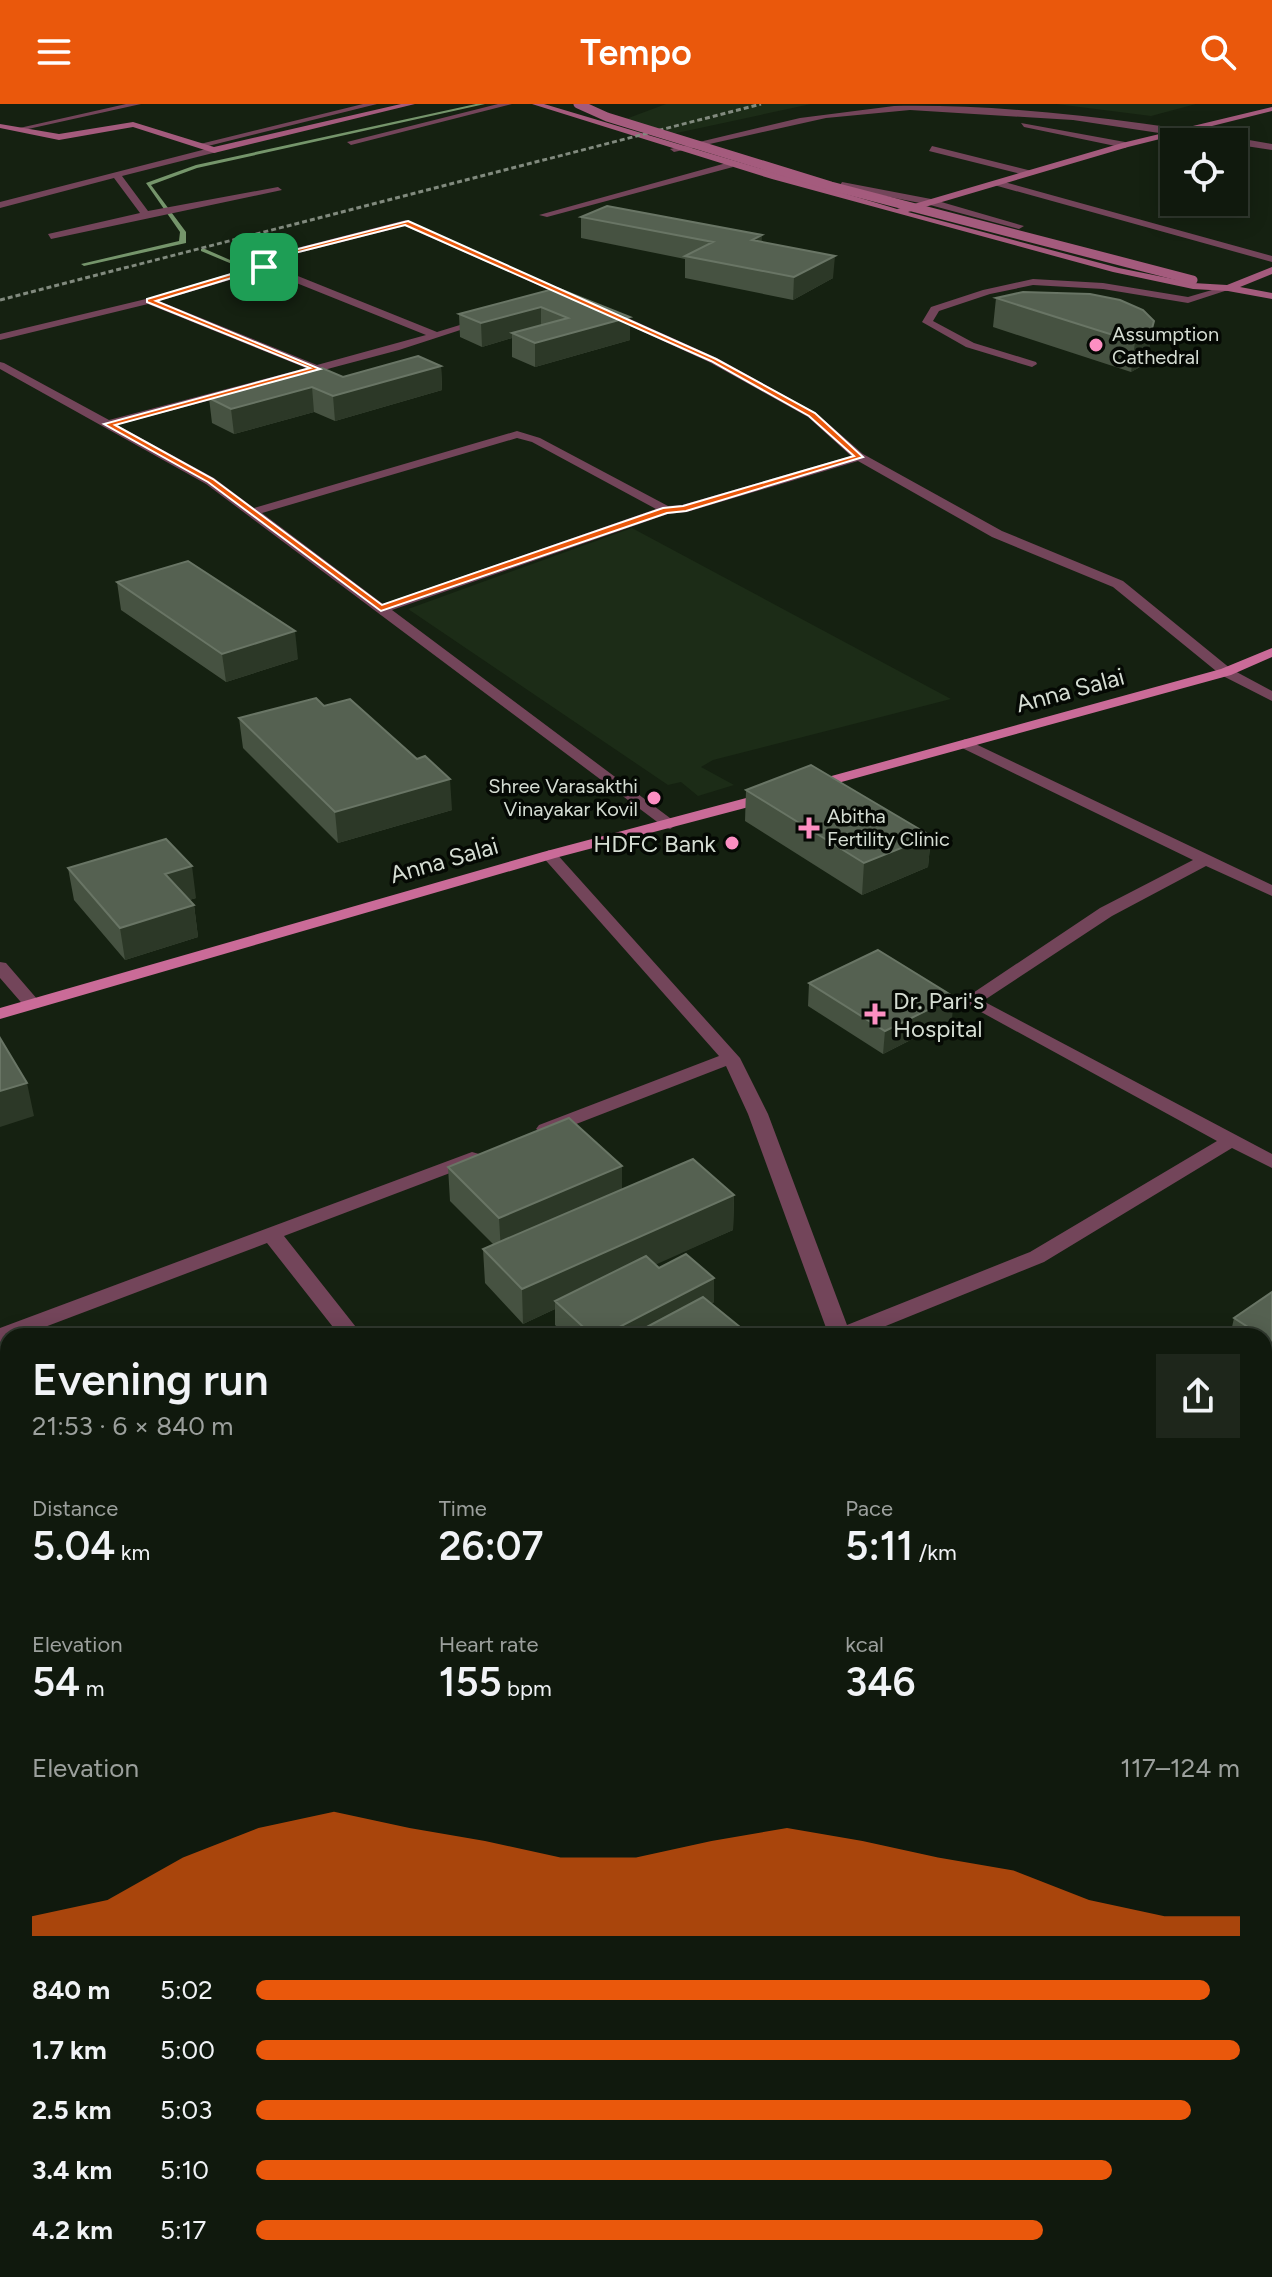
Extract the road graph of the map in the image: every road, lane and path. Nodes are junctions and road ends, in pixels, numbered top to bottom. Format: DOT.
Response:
graph roads {
  1 [pos="137,104"];
  2 [pos="373,104"];
  3 [pos="411,104"];
  4 [pos="508,104"];
  5 [pos="536,104"];
  6 [pos="578,104"];
  7 [pos="1272,109"];
  8 [pos="1024,125"];
  9 [pos="3,127"];
  10 [pos="1162,128"];
  11 [pos="1199,128"];
  12 [pos="19,129"];
  13 [pos="1160,137"];
  14 [pos="351,142"];
  15 [pos="1248,142"];
  16 [pos="200,145"];
  17 [pos="1125,145"];
  18 [pos="1272,147"];
  19 [pos="674,149"];
  20 [pos="932,149"];
  21 [pos="214,150"];
  22 [pos="730,165"];
  23 [pos="1029,173"];
  24 [pos="116,175"];
  25 [pos="997,183"];
  26 [pos="842,185"];
  27 [pos="278,190"];
  28 [pos="931,202"];
  29 [pos="0,205"];
  30 [pos="894,213"];
  31 [pos="146,214"];
  32 [pos="544,215"];
  33 [pos="1019,226"];
  34 [pos="51,236"];
  35 [pos="1272,259"];
  36 [pos="264,267"];
  37 [pos="1272,270"];
  38 [pos="1229,288"];
  39 [pos="570,296"];
  40 [pos="1272,296"];
  41 [pos="555,300"];
  42 [pos="149,301"];
  43 [pos="495,318"];
  44 [pos="436,335"];
  45 [pos="0,337"];
  46 [pos="1032,364"];
  47 [pos="0,365"];
  48 [pos="317,369"];
  49 [pos="108,424"];
  50 [pos="859,457"];
  51 [pos="666,510"];
  52 [pos="253,512"];
  53 [pos="381,609"];
  54 [pos="1272,652"];
  55 [pos="1226,672"];
  56 [pos="1272,697"];
  57 [pos="965,744"];
  58 [pos="670,824"];
  59 [pos="549,855"];
  60 [pos="1205,860"];
  61 [pos="1272,891"];
  62 [pos="0,967"];
  63 [pos="32,1004"];
  64 [pos="0,1014"];
  65 [pos="731,1058"];
  66 [pos="524,1138"];
  67 [pos="1232,1140"];
  68 [pos="494,1149"];
  69 [pos="1272,1162"];
  70 [pos="272,1235"];
  71 [pos="22,1328"];
  72 [pos="346,1328"];
  73 [pos="837,1328"];
  74 [pos="860,1328"];
  1 -- 12 [label="street"];
  2 -- 16 [label="street"];
  3 -- 21 [label="street"];
  4 -- 14 [label="street"];
  5 -- 19 [label="street"];
  6 -- 38 [label="street, bridge"];
  7 -- 11 [label="street"];
  8 -- 17 [label="street"];
  9 -- 12 [label="street"];
  10 -- 19 [label="street"];
  12 -- 16 [label="street"];
  13 -- 17 [label="street"];
  15 -- 18 [label="street"];
  16 -- 21 [label="street"];
  17 -- 23 [label="street"];
  19 -- 22 [label="street"];
  20 -- 23 [label="street"];
  21 -- 24 [label="street"];
  22 -- 30 [label="street"];
  22 -- 32 [label="street"];
  23 -- 25 [label="street"];
  24 -- 29 [label="street"];
  24 -- 31 [label="street"];
  25 -- 28 [label="street"];
  25 -- 35 [label="street"];
  26 -- 28 [label="street"];
  27 -- 31 [label="street"];
  28 -- 30 [label="street"];
  28 -- 33 [label="street"];
  30 -- 38 [label="street"];
  31 -- 34 [label="street"];
  36 -- 39 [label="street"];
  36 -- 42 [label="street"];
  36 -- 44 [label="street"];
  37 -- 38 [label="street"];
  38 -- 40 [label="street"];
  38 -- 46 [label="street"];
  39 -- 41 [label="street"];
  39 -- 50 [label="street"];
  42 -- 45 [label="street"];
  42 -- 48 [label="street"];
  43 -- 44 [label="street"];
  44 -- 48 [label="street"];
  47 -- 49 [label="street"];
  48 -- 49 [label="street"];
  49 -- 52 [label="street"];
  50 -- 51 [label="street"];
  50 -- 55 [label="street"];
  51 -- 52 [label="street"];
  51 -- 53 [label="street"];
  52 -- 53 [label="street"];
  53 -- 58 [label="street"];
  54 -- 55 [label="main road, Anna Salai"];
  55 -- 56 [label="street"];
  55 -- 57 [label="main road, Anna Salai"];
  57 -- 58 [label="main road, Anna Salai"];
  57 -- 60 [label="street"];
  58 -- 59 [label="main road, Anna Salai"];
  59 -- 63 [label="main road, Anna Salai"];
  59 -- 65 [label="street"];
  60 -- 61 [label="street"];
  60 -- 67 [label="street"];
  62 -- 63 [label="street"];
  63 -- 64 [label="main road, Anna Salai"];
  65 -- 66 [label="street"];
  65 -- 73 [label="street"];
  67 -- 69 [label="street"];
  67 -- 74 [label="street"];
  68 -- 70 [label="street"];
  70 -- 71 [label="street"];
  70 -- 72 [label="street"];
}
